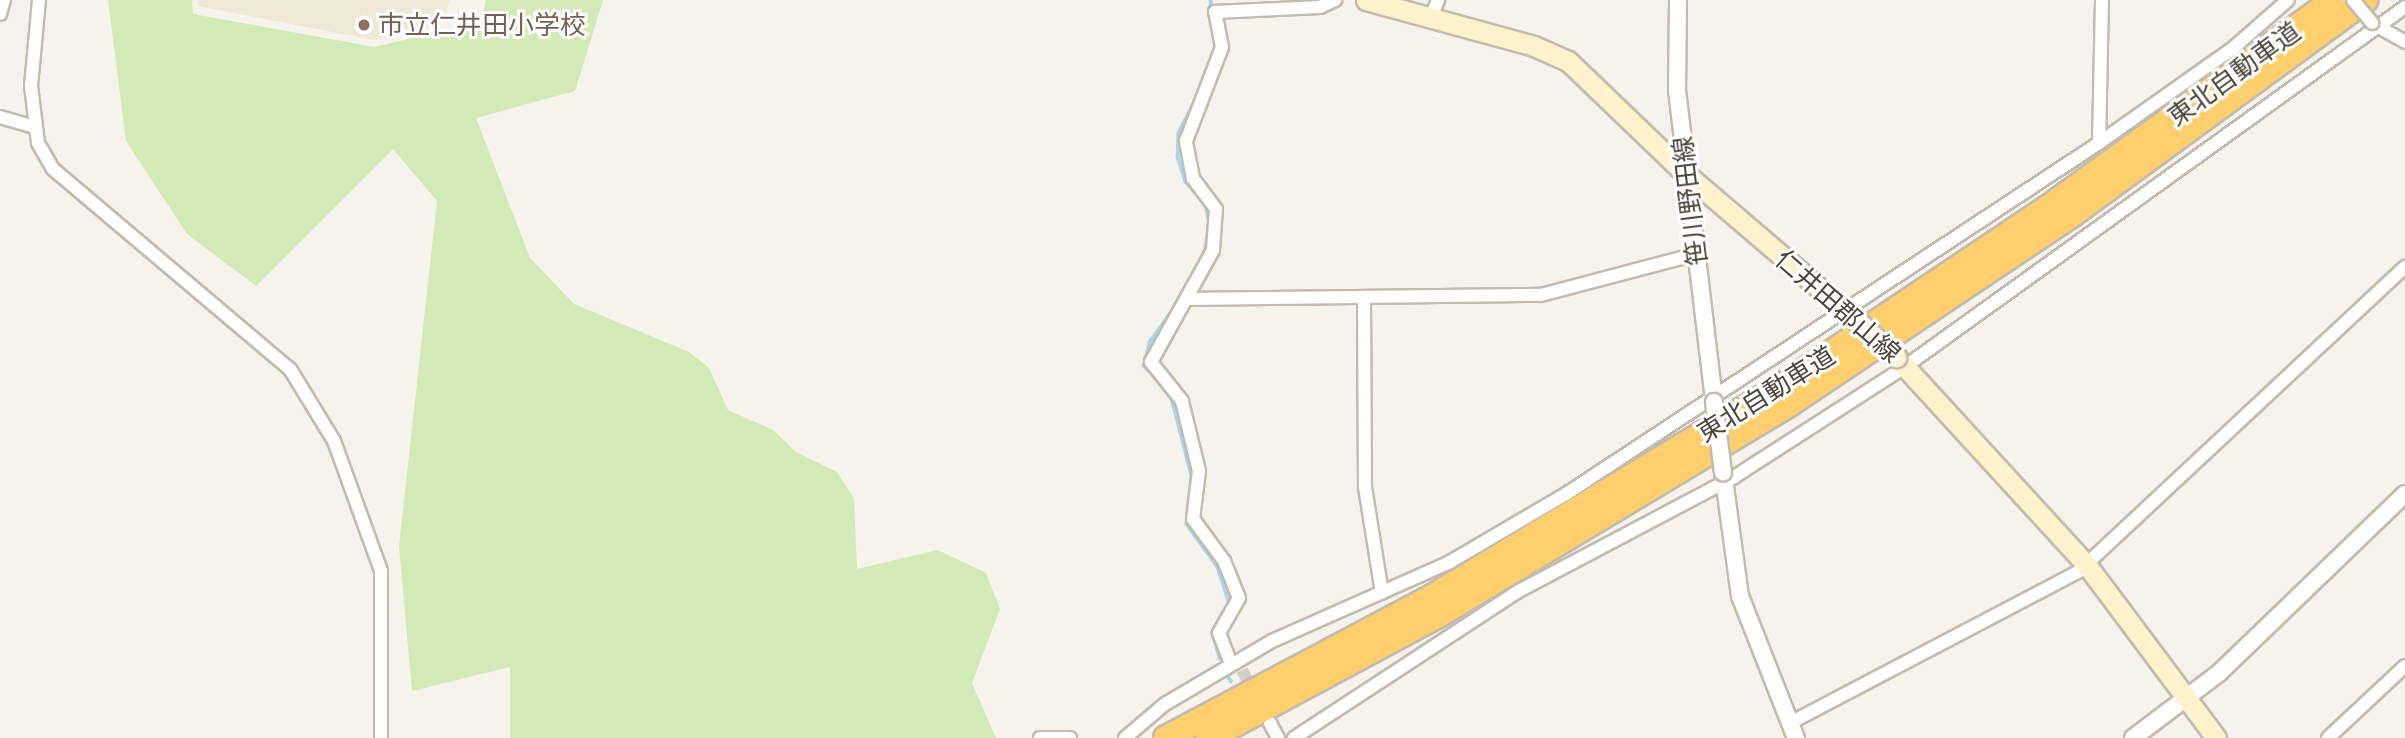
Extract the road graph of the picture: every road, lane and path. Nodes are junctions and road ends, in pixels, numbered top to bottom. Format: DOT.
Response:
graph roads {
  1 [pos="4,0"];
  2 [pos="39,0"];
  3 [pos="1335,0"];
  4 [pos="1366,0"];
  5 [pos="2102,0"];
  6 [pos="2288,0"];
  7 [pos="2334,0"];
  8 [pos="2353,0"];
  9 [pos="1677,1"];
  10 [pos="2405,7"];
  11 [pos="1435,8"];
  12 [pos="0,14"];
  13 [pos="2372,18"];
  14 [pos="2405,42"];
  15 [pos="0,117"];
  16 [pos="36,127"];
  17 [pos="2099,143"];
  18 [pos="1687,175"];
  19 [pos="1696,254"];
  20 [pos="2405,267"];
  21 [pos="1364,298"];
  22 [pos="1190,299"];
  23 [pos="1848,311"];
  24 [pos="1901,361"];
  25 [pos="1713,397"];
  26 [pos="1723,476"];
  27 [pos="2405,494"];
  28 [pos="2086,564"];
  29 [pos="1382,593"];
  30 [pos="1237,665"];
  31 [pos="2405,666"];
  32 [pos="2188,699"];
  33 [pos="1270,723"];
  34 [pos="1793,730"];
  35 [pos="381,738"];
  36 [pos="1040,738"];
  37 [pos="1070,738"];
  38 [pos="1125,738"];
  39 [pos="1166,738"];
  40 [pos="1209,738"];
  41 [pos="1278,738"];
  42 [pos="1294,738"];
  43 [pos="2133,738"];
  44 [pos="2216,738"];
  45 [pos="2328,738"];
  1 -- 12 [label="street"];
  2 -- 16 [label="street"];
  3 -- 22 [label="street"];
  4 -- 11 [label="main road, 仁井田郡山線"];
  5 -- 17 [label="street"];
  6 -- 17 [label="street"];
  7 -- 39 [label="highway, 東北自動車道"];
  8 -- 13 [label="street, bridge"];
  9 -- 18 [label="street, 笹川野田線"];
  10 -- 13 [label="street"];
  11 -- 18 [label="main road, 仁井田郡山線"];
  13 -- 14 [label="street"];
  13 -- 24 [label="street"];
  13 -- 40 [label="highway, 東北自動車道"];
  15 -- 16 [label="street"];
  16 -- 35 [label="street"];
  17 -- 23 [label="street"];
  18 -- 19 [label="street, 笹川野田線"];
  18 -- 23 [label="main road, 仁井田郡山線"];
  19 -- 21 [label="street"];
  19 -- 25 [label="street, 笹川野田線"];
  20 -- 28 [label="street"];
  21 -- 22 [label="street"];
  21 -- 29 [label="street"];
  22 -- 30 [label="street"];
  23 -- 24 [label="main road, 仁井田郡山線, bridge"];
  23 -- 25 [label="street"];
  24 -- 26 [label="street"];
  24 -- 28 [label="main road, 仁井田郡山線"];
  25 -- 26 [label="street, 笹川野田線, bridge"];
  25 -- 29 [label="street"];
  26 -- 34 [label="street, 笹川野田線"];
  26 -- 42 [label="street"];
  27 -- 32 [label="street"];
  28 -- 32 [label="main road, 仁井田郡山線"];
  28 -- 34 [label="street"];
  29 -- 30 [label="street"];
  30 -- 38 [label="street"];
  31 -- 45 [label="street"];
  32 -- 43 [label="street"];
  32 -- 44 [label="main road, 仁井田郡山線"];
  33 -- 41 [label="street"];
  36 -- 37 [label="street"];
}
